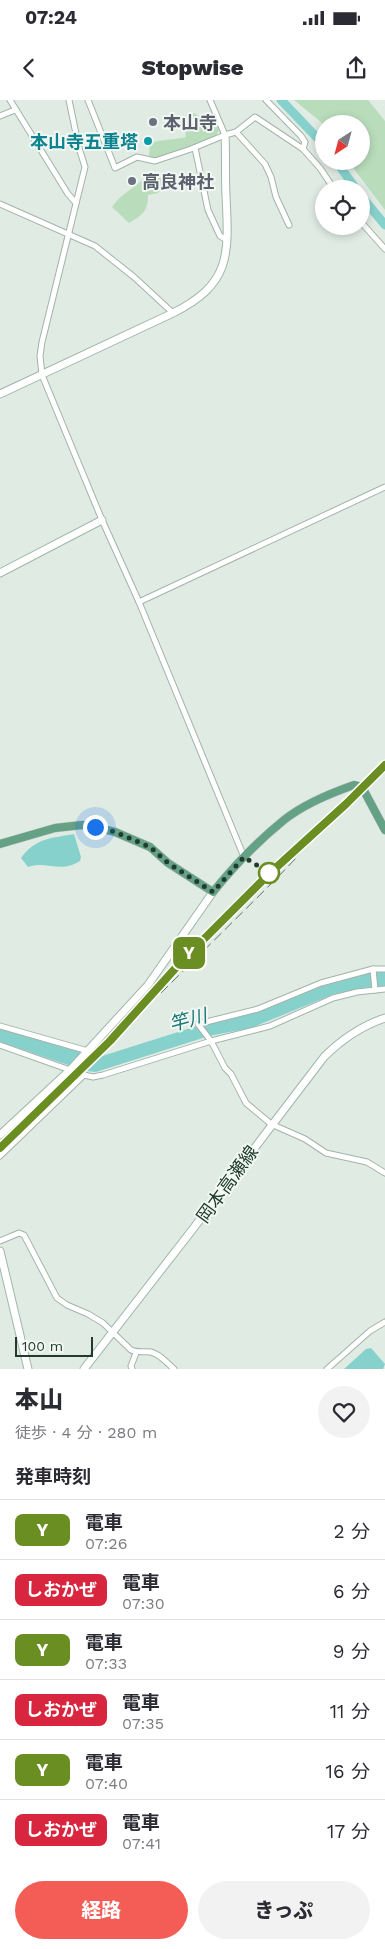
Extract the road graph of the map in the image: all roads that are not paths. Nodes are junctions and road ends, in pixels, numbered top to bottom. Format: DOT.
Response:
graph roads {
  1 [pos="10,100"];
  2 [pos="69,100"];
  3 [pos="88,100"];
  4 [pos="210,100"];
  5 [pos="266,100"];
  6 [pos="15,110"];
  7 [pos="0,116"];
  8 [pos="236,132"];
  9 [pos="225,134"];
  10 [pos="195,148"];
  11 [pos="303,149"];
  12 [pos="328,180"];
  13 [pos="0,204"];
  14 [pos="76,204"];
  15 [pos="289,225"];
  16 [pos="370,232"];
  17 [pos="68,234"];
  18 [pos="227,240"];
  19 [pos="385,249"];
  20 [pos="173,314"];
  21 [pos="42,375"];
  22 [pos="0,394"];
  23 [pos="385,487"];
  24 [pos="102,520"];
  25 [pos="0,573"];
  26 [pos="139,602"];
  27 [pos="385,830"];
  28 [pos="0,844"];
  29 [pos="244,857"];
  30 [pos="213,892"];
  31 [pos="385,969"];
  32 [pos="373,970"];
  33 [pos="375,989"];
  34 [pos="385,989"];
  35 [pos="385,1018"];
  36 [pos="0,1026"];
  37 [pos="210,1040"];
  38 [pos="0,1045"];
  39 [pos="88,1051"];
  40 [pos="70,1070"];
  41 [pos="271,1124"];
  42 [pos="0,1135"];
  43 [pos="0,1156"];
  44 [pos="385,1173"];
  45 [pos="0,1241"];
  46 [pos="0,1250"];
  47 [pos="385,1322"];
  48 [pos="112,1332"];
  49 [pos="136,1352"];
  50 [pos="28,1369"];
  51 [pos="84,1369"];
  52 [pos="132,1369"];
  53 [pos="174,1369"];
  54 [pos="327,1369"];
  1 -- 6 [label="street"];
  2 -- 14 [label="street"];
  3 -- 10 [label="street"];
  4 -- 9 [label="street"];
  5 -- 11 [label="street"];
  6 -- 7 [label="street"];
  6 -- 14 [label="street"];
  8 -- 9 [label="street"];
  8 -- 11 [label="street"];
  8 -- 15 [label="street"];
  9 -- 10 [label="street"];
  9 -- 18 [label="main road"];
  10 -- 18 [label="street"];
  11 -- 12 [label="street"];
  13 -- 17 [label="street"];
  14 -- 17 [label="street"];
  16 -- 19 [label="street"];
  17 -- 20 [label="street"];
  17 -- 21 [label="street"];
  18 -- 20 [label="main road"];
  20 -- 21 [label="main road"];
  21 -- 22 [label="main road"];
  21 -- 24 [label="street"];
  23 -- 26 [label="street"];
  24 -- 25 [label="main road"];
  24 -- 26 [label="street"];
  26 -- 29 [label="street"];
  27 -- 29 [label="main road"];
  28 -- 30 [label="main road"];
  29 -- 30 [label="main road"];
  30 -- 39 [label="main road"];
  31 -- 32 [label="street"];
  32 -- 33 [label="street"];
  32 -- 37 [label="street"];
  33 -- 34 [label="street"];
  33 -- 37 [label="street"];
  35 -- 41 [label="main road, 岡本高瀬線"];
  36 -- 39 [label="street"];
  37 -- 41 [label="street"];
  37 -- 43 [label="street"];
  38 -- 40 [label="street"];
  39 -- 40 [label="main road"];
  40 -- 42 [label="main road"];
  41 -- 44 [label="street"];
  41 -- 48 [label="main road, 岡本高瀬線"];
  45 -- 48 [label="street"];
  46 -- 50 [label="main road"];
  47 -- 54 [label="street"];
  48 -- 49 [label="street"];
  48 -- 51 [label="main road, 岡本高瀬線"];
  49 -- 52 [label="street"];
  49 -- 53 [label="street"];
}
